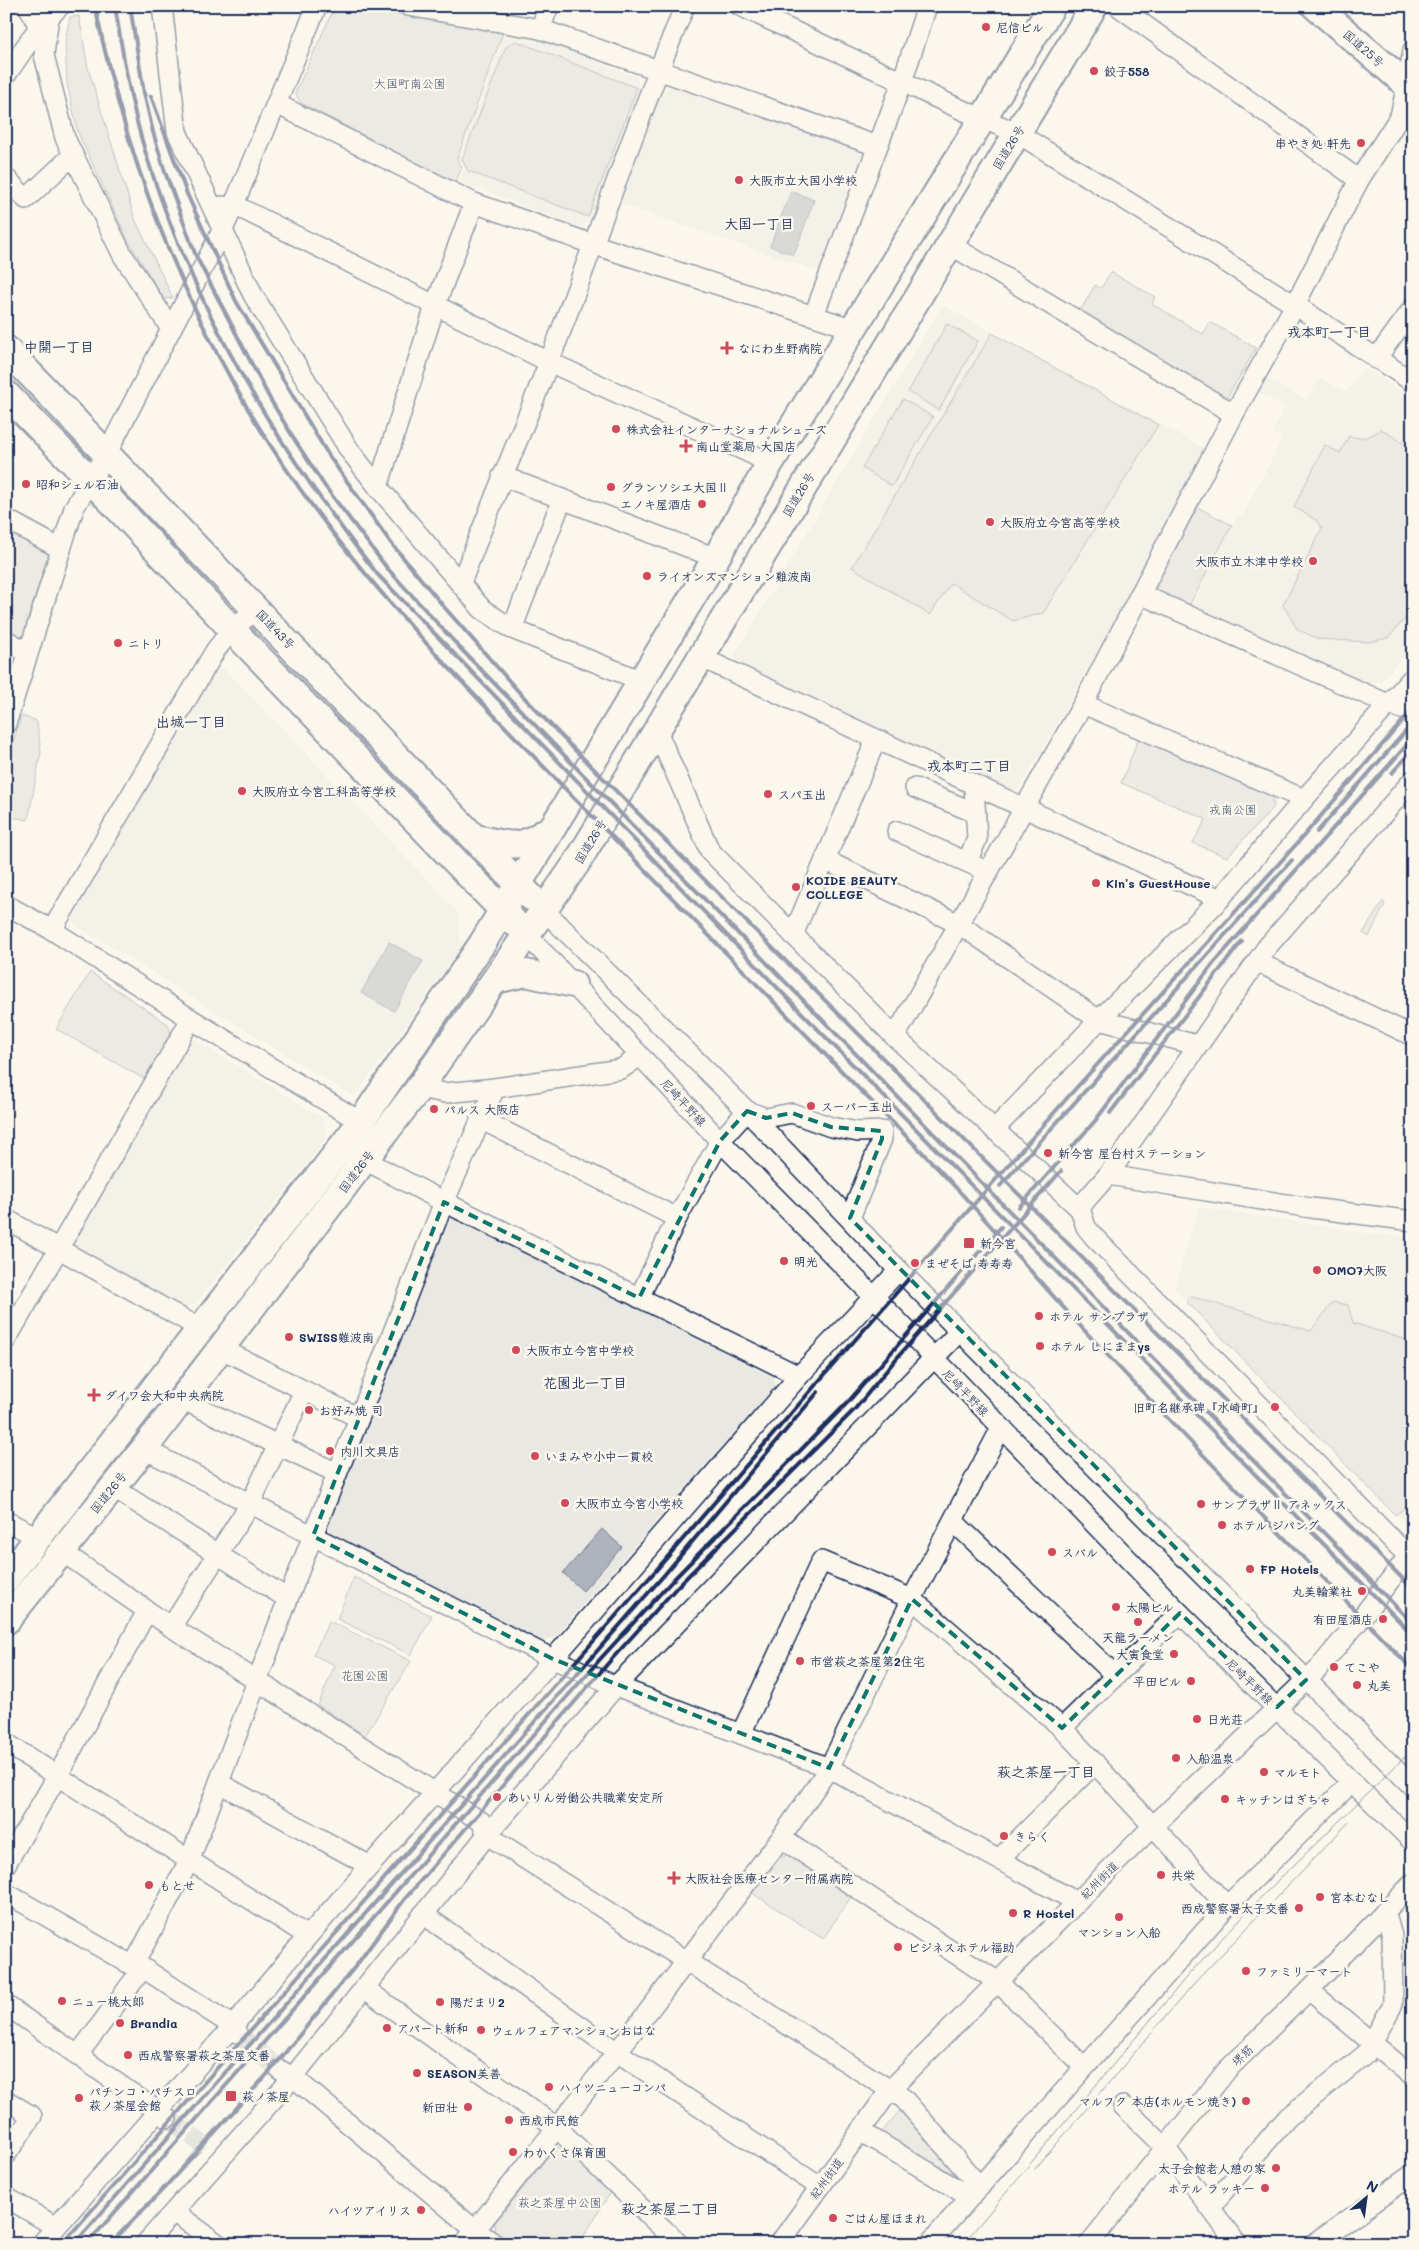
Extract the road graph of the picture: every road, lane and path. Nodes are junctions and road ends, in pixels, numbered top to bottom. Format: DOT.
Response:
graph roads {
  1 [pos="28,6"];
  2 [pos="162,6"];
  3 [pos="317,6"];
  4 [pos="408,6"];
  5 [pos="549,6"];
  6 [pos="685,6"];
  7 [pos="740,6"];
  8 [pos="1052,6"];
  9 [pos="1094,6"];
  10 [pos="1118,6"];
  11 [pos="1316,6"];
  12 [pos="925,7"];
  13 [pos="52,13"];
  14 [pos="540,29"];
  15 [pos="1413,50"];
  16 [pos="658,70"];
  17 [pos="6,75"];
  18 [pos="902,82"];
  19 [pos="1410,88"];
  20 [pos="277,104"];
  21 [pos="984,118"];
  22 [pos="1017,133"];
  23 [pos="877,146"];
  24 [pos="74,155"];
  25 [pos="6,178"];
  26 [pos="1359,180"];
  27 [pos="474,203"];
  28 [pos="209,204"];
  29 [pos="233,207"];
  30 [pos="222,231"];
  31 [pos="592,244"];
  32 [pos="949,244"];
  33 [pos="435,306"];
  34 [pos="1296,306"];
  35 [pos="1413,308"];
  36 [pos="814,315"];
  37 [pos="171,329"];
  38 [pos="854,329"];
  39 [pos="6,349"];
  40 [pos="1376,359"];
  41 [pos="548,362"];
  42 [pos="1413,382"];
  43 [pos="6,394"];
  44 [pos="1234,414"];
  45 [pos="107,454"];
  46 [pos="770,465"];
  47 [pos="502,476"];
  48 [pos="90,480"];
  49 [pos="378,487"];
  50 [pos="562,499"];
  51 [pos="6,519"];
  52 [pos="61,549"];
  53 [pos="716,558"];
  54 [pos="461,583"];
  55 [pos="1140,594"];
  56 [pos="257,609"];
  57 [pos="232,629"];
  58 [pos="512,629"];
  59 [pos="6,640"];
  60 [pos="28,653"];
  61 [pos="700,657"];
  62 [pos="1413,677"];
  63 [pos="642,681"];
  64 [pos="1083,704"];
  65 [pos="1388,704"];
  66 [pos="1413,713"];
  67 [pos="6,724"];
  68 [pos="656,729"];
  69 [pos="876,740"];
  70 [pos="1413,780"];
  71 [pos="974,786"];
  72 [pos="914,788"];
  73 [pos="1304,800"];
  74 [pos="1024,809"];
  75 [pos="976,813"];
  76 [pos="554,827"];
  77 [pos="897,831"];
  78 [pos="475,838"];
  79 [pos="825,860"];
  80 [pos="967,862"];
  81 [pos="989,872"];
  82 [pos="519,884"];
  83 [pos="1220,899"];
  84 [pos="6,906"];
  85 [pos="544,910"];
  86 [pos="503,911"];
  87 [pos="959,924"];
  88 [pos="52,930"];
  89 [pos="527,935"];
  90 [pos="793,935"];
  91 [pos="1256,962"];
  92 [pos="496,980"];
  93 [pos="573,984"];
  94 [pos="191,1019"];
  95 [pos="1099,1020"];
  96 [pos="1413,1036"];
  97 [pos="895,1037"];
  98 [pos="1198,1045"];
  99 [pos="640,1056"];
  100 [pos="419,1088"];
  101 [pos="494,1088"];
  102 [pos="748,1111"];
  103 [pos="480,1119"];
  104 [pos="361,1122"];
  105 [pos="994,1130"];
  106 [pos="720,1141"];
  107 [pos="365,1160"];
  108 [pos="1108,1175"];
  109 [pos="444,1202"];
  110 [pos="1080,1209"];
  111 [pos="678,1218"];
  112 [pos="850,1218"];
  113 [pos="6,1219"];
  114 [pos="1413,1221"];
  115 [pos="58,1249"];
  116 [pos="898,1270"];
  117 [pos="872,1297"];
  118 [pos="640,1298"];
  119 [pos="201,1329"];
  120 [pos="960,1331"];
  121 [pos="6,1340"];
  122 [pos="220,1348"];
  123 [pos="934,1358"];
  124 [pos="799,1376"];
  125 [pos="304,1390"];
  126 [pos="181,1399"];
  127 [pos="359,1418"];
  128 [pos="1001,1428"];
  129 [pos="277,1445"];
  130 [pos="144,1449"];
  131 [pos="337,1473"];
  132 [pos="112,1487"];
  133 [pos="250,1504"];
  134 [pos="6,1521"];
  135 [pos="953,1521"];
  136 [pos="313,1536"];
  137 [pos="38,1537"];
  138 [pos="61,1551"];
  139 [pos="218,1555"];
  140 [pos="1411,1556"];
  141 [pos="6,1579"];
  142 [pos="288,1599"];
  143 [pos="912,1600"];
  144 [pos="147,1611"];
  145 [pos="1180,1613"];
  146 [pos="6,1621"];
  147 [pos="171,1627"];
  148 [pos="553,1660"];
  149 [pos="1116,1676"];
  150 [pos="1306,1680"];
  151 [pos="256,1682"];
  152 [pos="616,1686"];
  153 [pos="1277,1707"];
  154 [pos="1062,1728"];
  155 [pos="741,1734"];
  156 [pos="6,1743"];
  157 [pos="1095,1763"];
  158 [pos="829,1768"];
  159 [pos="58,1775"];
  160 [pos="1352,1782"];
  161 [pos="219,1784"];
  162 [pos="1413,1787"];
  163 [pos="434,1793"];
  164 [pos="1153,1826"];
  165 [pos="487,1835"];
  166 [pos="781,1838"];
  167 [pos="1413,1842"];
  168 [pos="190,1859"];
  169 [pos="999,1859"];
  170 [pos="6,1864"];
  171 [pos="370,1866"];
  172 [pos="1413,1883"];
  173 [pos="6,1893"];
  174 [pos="1077,1902"];
  175 [pos="1227,1906"];
  176 [pos="1384,1910"];
  177 [pos="424,1914"];
  178 [pos="308,1936"];
  179 [pos="685,1961"];
  180 [pos="138,1967"];
  181 [pos="998,1982"];
  182 [pos="364,1988"];
  183 [pos="1309,1990"];
  184 [pos="6,2005"];
  185 [pos="235,2030"];
  186 [pos="1373,2043"];
  187 [pos="617,2052"];
  188 [pos="77,2056"];
  189 [pos="1084,2067"];
  190 [pos="286,2074"];
  191 [pos="1413,2077"];
  192 [pos="890,2090"];
  193 [pos="6,2100"];
  194 [pos="1123,2106"];
  195 [pos="162,2115"];
  196 [pos="556,2127"];
  197 [pos="860,2131"];
  198 [pos="1165,2147"];
  199 [pos="6,2155"];
  200 [pos="1413,2174"];
  201 [pos="820,2187"];
  202 [pos="975,2192"];
  203 [pos="6,2197"];
  204 [pos="1210,2207"];
  205 [pos="174,2212"];
  206 [pos="56,2227"];
  207 [pos="470,2237"];
  208 [pos="41,2244"];
  209 [pos="145,2244"];
  210 [pos="218,2244"];
  211 [pos="494,2244"];
  212 [pos="679,2244"];
  213 [pos="779,2244"];
  214 [pos="929,2244"];
  215 [pos="1089,2244"];
  216 [pos="1237,2244"];
  217 [pos="1314,2244"];
  1 -- 13 [label="street"];
  2 -- 28 [label="street"];
  3 -- 20 [label="street"];
  4 -- 14 [label="street"];
  5 -- 14 [label="street"];
  6 -- 16 [label="street"];
  7 -- 18 [label="street"];
  8 -- 21 [label="highway, 国道26号"];
  9 -- 22 [label="highway, 国道26号"];
  10 -- 26 [label="street"];
  11 -- 19 [label="highway, 国道25号"];
  12 -- 18 [label="street"];
  13 -- 17 [label="street"];
  13 -- 24 [label="street"];
  14 -- 16 [label="street"];
  15 -- 19 [label="street"];
  16 -- 23 [label="street"];
  16 -- 31 [label="street"];
  18 -- 21 [label="street"];
  18 -- 23 [label="street"];
  19 -- 26 [label="street"];
  20 -- 27 [label="street"];
  20 -- 29 [label="street"];
  21 -- 22 [label="street"];
  21 -- 38 [label="highway, 国道26号"];
  22 -- 32 [label="highway, 国道26号"];
  22 -- 34 [label="street"];
  23 -- 36 [label="street"];
  24 -- 25 [label="street"];
  24 -- 37 [label="street"];
  26 -- 34 [label="street"];
  27 -- 31 [label="street"];
  27 -- 33 [label="street"];
  28 -- 29 [label="street"];
  28 -- 30 [label="street"];
  29 -- 30 [label="street"];
  29 -- 33 [label="street"];
  30 -- 37 [label="street"];
  30 -- 49 [label="street"];
  31 -- 36 [label="street"];
  31 -- 41 [label="street"];
  32 -- 44 [label="street"];
  32 -- 61 [label="highway, 国道26号"];
  33 -- 41 [label="street"];
  33 -- 49 [label="street"];
  34 -- 40 [label="street"];
  34 -- 44 [label="street"];
  35 -- 40 [label="street"];
  36 -- 38 [label="street"];
  37 -- 45 [label="street"];
  38 -- 46 [label="highway, 国道26号"];
  39 -- 45 [label="highway, 国道43号"];
  40 -- 42 [label="street"];
  41 -- 46 [label="street"];
  41 -- 47 [label="street"];
  43 -- 48 [label="highway"];
  44 -- 55 [label="street"];
  45 -- 48 [label="street"];
  45 -- 56 [label="highway, 国道43号"];
  46 -- 53 [label="highway, 国道26号"];
  47 -- 50 [label="street"];
  47 -- 54 [label="street"];
  48 -- 52 [label="street"];
  48 -- 57 [label="highway"];
  49 -- 54 [label="street"];
  50 -- 53 [label="street"];
  50 -- 58 [label="street"];
  51 -- 52 [label="street"];
  52 -- 60 [label="street"];
  53 -- 63 [label="highway, 国道26号"];
  54 -- 58 [label="street"];
  55 -- 64 [label="street"];
  55 -- 65 [label="street"];
  56 -- 57 [label="street"];
  56 -- 78 [label="highway, 国道43号"];
  57 -- 86 [label="highway"];
  57 -- 88 [label="street"];
  58 -- 63 [label="street"];
  59 -- 60 [label="street"];
  60 -- 67 [label="street"];
  61 -- 68 [label="highway, 国道26号"];
  61 -- 69 [label="street"];
  62 -- 65 [label="street"];
  63 -- 76 [label="highway, 国道26号"];
  64 -- 73 [label="street"];
  64 -- 74 [label="street"];
  65 -- 66 [label="street"];
  65 -- 73 [label="street"];
  68 -- 85 [label="highway, 国道26号"];
  68 -- 90 [label="street"];
  69 -- 71 [label="street"];
  69 -- 79 [label="street"];
  70 -- 91 [label="street"];
  71 -- 74 [label="street"];
  71 -- 75 [label="street"];
  72 -- 75 [label="street"];
  73 -- 83 [label="street"];
  74 -- 81 [label="street"];
  74 -- 83 [label="street"];
  75 -- 80 [label="street"];
  76 -- 78 [label="highway"];
  76 -- 82 [label="highway, 国道26号"];
  77 -- 80 [label="street"];
  78 -- 82 [label="highway, 国道43号"];
  79 -- 87 [label="street"];
  79 -- 90 [label="street"];
  80 -- 81 [label="street"];
  81 -- 87 [label="street"];
  82 -- 85 [label="highway, 国道43号"];
  82 -- 86 [label="highway, 国道26号"];
  83 -- 95 [label="street"];
  84 -- 88 [label="street"];
  85 -- 89 [label="highway, 国道26号"];
  85 -- 102 [label="street"];
  86 -- 89 [label="highway"];
  86 -- 104 [label="highway, 国道26号"];
  87 -- 95 [label="street"];
  87 -- 97 [label="street"];
  88 -- 94 [label="street"];
  89 -- 92 [label="highway, 国道26号"];
  89 -- 93 [label="street, 尼崎平野線"];
  90 -- 97 [label="street"];
  91 -- 96 [label="street"];
  91 -- 98 [label="street"];
  92 -- 93 [label="highway"];
  92 -- 100 [label="highway, 国道26号"];
  93 -- 99 [label="street, 尼崎平野線"];
  94 -- 104 [label="street"];
  94 -- 115 [label="street"];
  95 -- 98 [label="street"];
  95 -- 105 [label="street"];
  97 -- 105 [label="street"];
  98 -- 108 [label="street"];
  99 -- 101 [label="street"];
  99 -- 106 [label="street, 尼崎平野線"];
  100 -- 101 [label="street"];
  100 -- 107 [label="highway, 国道26号"];
  101 -- 103 [label="street"];
  102 -- 106 [label="street"];
  102 -- 112 [label="street"];
  102 -- 112 [label="street"];
  103 -- 109 [label="street"];
  103 -- 111 [label="street"];
  104 -- 119 [label="highway, 国道26号"];
  105 -- 110 [label="street"];
  106 -- 111 [label="street"];
  106 -- 117 [label="street, 尼崎平野線"];
  107 -- 109 [label="street"];
  107 -- 122 [label="highway, 国道26号"];
  108 -- 110 [label="street"];
  108 -- 114 [label="street"];
  109 -- 118 [label="street"];
  109 -- 127 [label="street"];
  110 -- 140 [label="street"];
  111 -- 118 [label="street"];
  112 -- 116 [label="street"];
  113 -- 115 [label="street"];
  115 -- 119 [label="street"];
  115 -- 121 [label="street"];
  116 -- 117 [label="street"];
  116 -- 120 [label="street"];
  117 -- 123 [label="street, 尼崎平野線"];
  117 -- 124 [label="street"];
  118 -- 124 [label="street"];
  119 -- 137 [label="highway, 国道26号"];
  120 -- 123 [label="street"];
  120 -- 150 [label="street"];
  122 -- 125 [label="street"];
  122 -- 126 [label="highway, 国道26号"];
  123 -- 128 [label="street, 尼崎平野線"];
  123 -- 152 [label="street"];
  124 -- 148 [label="street"];
  125 -- 127 [label="street"];
  125 -- 129 [label="street"];
  126 -- 129 [label="street"];
  126 -- 130 [label="highway, 国道26号"];
  127 -- 131 [label="street"];
  128 -- 135 [label="street"];
  128 -- 145 [label="street, 尼崎平野線"];
  129 -- 131 [label="street"];
  129 -- 133 [label="street"];
  130 -- 132 [label="highway, 国道26号"];
  130 -- 133 [label="street"];
  131 -- 136 [label="street"];
  132 -- 138 [label="highway, 国道26号"];
  132 -- 139 [label="street"];
  133 -- 136 [label="street"];
  133 -- 139 [label="street"];
  134 -- 137 [label="street"];
  135 -- 143 [label="street"];
  135 -- 149 [label="street"];
  136 -- 142 [label="street"];
  136 -- 148 [label="street"];
  137 -- 141 [label="highway, 国道26号"];
  138 -- 144 [label="street"];
  138 -- 146 [label="highway, 国道26号"];
  139 -- 142 [label="street"];
  139 -- 147 [label="street"];
  140 -- 150 [label="street, 紀州街道"];
  142 -- 151 [label="street"];
  143 -- 154 [label="street"];
  143 -- 155 [label="street"];
  143 -- 158 [label="street"];
  144 -- 147 [label="street"];
  144 -- 159 [label="street"];
  145 -- 149 [label="street"];
  145 -- 153 [label="street, 尼崎平野線"];
  147 -- 151 [label="street"];
  148 -- 152 [label="street"];
  148 -- 163 [label="street"];
  149 -- 154 [label="street"];
  150 -- 153 [label="street, 紀州街道"];
  150 -- 162 [label="street"];
  151 -- 161 [label="street"];
  151 -- 163 [label="street"];
  152 -- 155 [label="street"];
  152 -- 165 [label="street"];
  153 -- 160 [label="street, 尼崎平野線"];
  153 -- 164 [label="street, 紀州街道"];
  154 -- 157 [label="street"];
  155 -- 158 [label="street"];
  156 -- 159 [label="street"];
  157 -- 164 [label="street"];
  157 -- 169 [label="street"];
  158 -- 166 [label="street"];
  158 -- 169 [label="street"];
  159 -- 168 [label="street"];
  159 -- 170 [label="street"];
  160 -- 167 [label="street, 尼崎平野線"];
  160 -- 175 [label="street"];
  161 -- 168 [label="street"];
  161 -- 171 [label="street"];
  163 -- 165 [label="street"];
  163 -- 171 [label="street"];
  164 -- 174 [label="street, 紀州街道"];
  164 -- 175 [label="street"];
  165 -- 177 [label="street"];
  165 -- 179 [label="street"];
  166 -- 179 [label="street"];
  166 -- 181 [label="street"];
  168 -- 178 [label="street"];
  168 -- 180 [label="street"];
  169 -- 174 [label="street"];
  171 -- 178 [label="street"];
  172 -- 176 [label="street, 堺筋"];
  173 -- 180 [label="street"];
  174 -- 181 [label="street, 紀州街道"];
  175 -- 189 [label="street"];
  176 -- 183 [label="street, 堺筋"];
  176 -- 186 [label="street"];
  177 -- 182 [label="street"];
  177 -- 187 [label="street"];
  178 -- 185 [label="street"];
  179 -- 187 [label="street"];
  179 -- 192 [label="street"];
  180 -- 185 [label="street"];
  180 -- 188 [label="street"];
  181 -- 189 [label="street"];
  181 -- 192 [label="street, 紀州街道"];
  182 -- 190 [label="street"];
  182 -- 196 [label="street"];
  183 -- 186 [label="street"];
  183 -- 198 [label="street, 堺筋"];
  184 -- 188 [label="street"];
  185 -- 195 [label="street"];
  186 -- 191 [label="street"];
  186 -- 204 [label="street"];
  187 -- 196 [label="street"];
  187 -- 201 [label="street"];
  188 -- 195 [label="street"];
  189 -- 202 [label="street"];
  190 -- 205 [label="street"];
  190 -- 207 [label="street"];
  192 -- 197 [label="street, 紀州街道"];
  192 -- 202 [label="street"];
  193 -- 199 [label="street"];
  194 -- 198 [label="street"];
  195 -- 206 [label="street"];
  196 -- 207 [label="street"];
  196 -- 212 [label="street"];
  197 -- 201 [label="street, 紀州街道"];
  197 -- 202 [label="street"];
  198 -- 204 [label="street"];
  198 -- 215 [label="street, 堺筋"];
  200 -- 217 [label="street"];
  201 -- 213 [label="street, 紀州街道"];
  202 -- 214 [label="street"];
  203 -- 206 [label="street"];
  204 -- 216 [label="street"];
  205 -- 209 [label="street"];
  205 -- 210 [label="street"];
  206 -- 208 [label="street"];
  207 -- 211 [label="street"];
}
